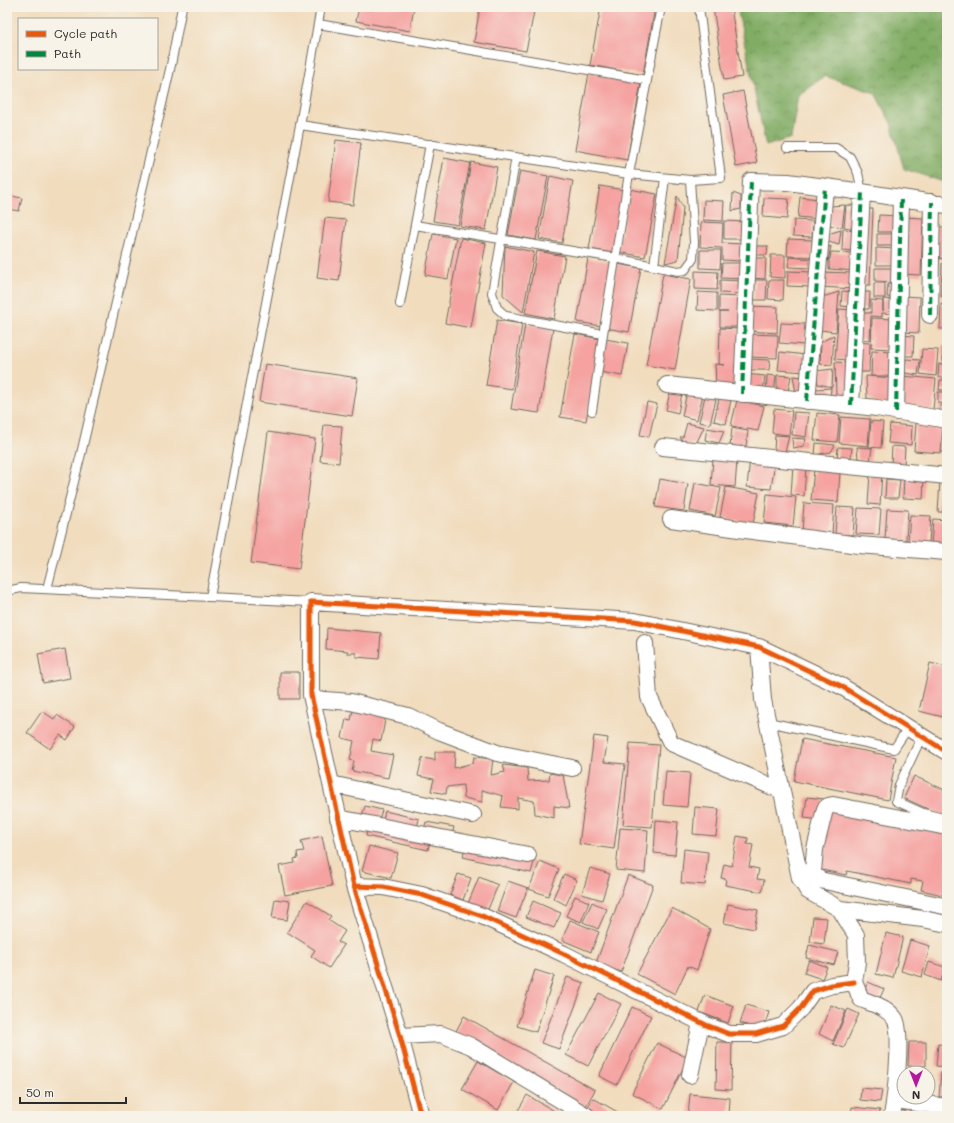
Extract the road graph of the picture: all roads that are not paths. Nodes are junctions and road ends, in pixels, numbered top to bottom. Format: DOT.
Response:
graph roads {
  1 [pos="182,7"];
  2 [pos="321,7"];
  3 [pos="661,7"];
  4 [pos="699,7"];
  5 [pos="318,24"];
  6 [pos="647,80"];
  7 [pos="300,125"];
  8 [pos="430,144"];
  9 [pos="787,148"];
  10 [pos="516,157"];
  11 [pos="630,174"];
  12 [pos="665,178"];
  13 [pos="690,180"];
  14 [pos="824,187"];
  15 [pos="862,192"];
  16 [pos="900,198"];
  17 [pos="939,204"];
  18 [pos="415,225"];
  19 [pos="501,239"];
  20 [pos="615,258"];
  21 [pos="654,266"];
  22 [pos="400,304"];
  23 [pos="930,315"];
  24 [pos="603,334"];
  25 [pos="667,385"];
  26 [pos="742,394"];
  27 [pos="807,401"];
  28 [pos="851,406"];
  29 [pos="592,411"];
  30 [pos="896,412"];
  31 [pos="947,420"];
  32 [pos="664,447"];
  33 [pos="947,476"];
  34 [pos="671,519"];
  35 [pos="947,552"];
  36 [pos="47,589"];
  37 [pos="7,591"];
  38 [pos="210,597"];
  39 [pos="311,602"];
  40 [pos="645,643"];
  41 [pos="759,647"];
  42 [pos="312,699"];
  43 [pos="768,722"];
  44 [pos="908,728"];
  45 [pos="922,736"];
  46 [pos="947,752"];
  47 [pos="572,768"];
  48 [pos="331,784"];
  49 [pos="782,791"];
  50 [pos="473,815"];
  51 [pos="338,818"];
  52 [pos="947,819"];
  53 [pos="947,827"];
  54 [pos="528,855"];
  55 [pos="800,878"];
  56 [pos="819,880"];
  57 [pos="354,886"];
  58 [pos="947,906"];
  59 [pos="840,909"];
  60 [pos="947,924"];
  61 [pos="854,982"];
  62 [pos="701,1022"];
  63 [pos="400,1036"];
  64 [pos="690,1076"];
  65 [pos="895,1100"];
  66 [pos="947,1107"];
  67 [pos="421,1116"];
  68 [pos="587,1116"];
  69 [pos="892,1116"];
  1 -- 36 [label="lane"];
  2 -- 5 [label="lane"];
  3 -- 6 [label="lane"];
  4 -- 13 [label="lane"];
  5 -- 6 [label="lane"];
  5 -- 7 [label="lane"];
  6 -- 11 [label="lane"];
  7 -- 8 [label="lane"];
  7 -- 38 [label="lane"];
  8 -- 10 [label="lane"];
  8 -- 18 [label="lane"];
  9 -- 15 [label="lane"];
  10 -- 11 [label="lane"];
  10 -- 19 [label="lane"];
  11 -- 12 [label="lane"];
  11 -- 20 [label="lane"];
  12 -- 13 [label="lane"];
  12 -- 21 [label="lane"];
  13 -- 21 [label="lane"];
  14 -- 15 [label="street"];
  14 -- 26 [label="street"];
  14 -- 27 [label="street"];
  15 -- 16 [label="street"];
  15 -- 28 [label="street"];
  16 -- 17 [label="street"];
  16 -- 30 [label="street"];
  17 -- 23 [label="street"];
  18 -- 19 [label="lane"];
  18 -- 22 [label="lane"];
  19 -- 20 [label="lane"];
  19 -- 24 [label="lane"];
  20 -- 21 [label="lane"];
  20 -- 24 [label="lane"];
  24 -- 29 [label="lane"];
  25 -- 26 [label="street"];
  26 -- 27 [label="street"];
  27 -- 28 [label="street"];
  28 -- 30 [label="street"];
  30 -- 31 [label="street"];
  32 -- 33 [label="street"];
  34 -- 35 [label="street"];
  36 -- 37 [label="lane"];
  36 -- 38 [label="lane"];
  38 -- 39 [label="lane"];
  39 -- 41 [label="street"];
  39 -- 42 [label="street"];
  40 -- 49 [label="street"];
  41 -- 43 [label="street"];
  41 -- 44 [label="street"];
  42 -- 47 [label="street"];
  42 -- 48 [label="street"];
  43 -- 44 [label="lane"];
  43 -- 49 [label="street"];
  44 -- 45 [label="street"];
  45 -- 46 [label="street"];
  45 -- 52 [label="lane"];
  48 -- 50 [label="street"];
  48 -- 51 [label="street"];
  49 -- 55 [label="street"];
  51 -- 54 [label="street"];
  51 -- 57 [label="street"];
  53 -- 56 [label="street"];
  55 -- 56 [label="street"];
  55 -- 59 [label="street"];
  56 -- 58 [label="street"];
  57 -- 62 [label="street"];
  57 -- 63 [label="street"];
  59 -- 60 [label="street"];
  59 -- 61 [label="street"];
  61 -- 62 [label="street"];
  61 -- 65 [label="street"];
  62 -- 64 [label="street"];
  63 -- 67 [label="street"];
  63 -- 68 [label="street"];
  65 -- 66 [label="street"];
  65 -- 69 [label="street"];
}
